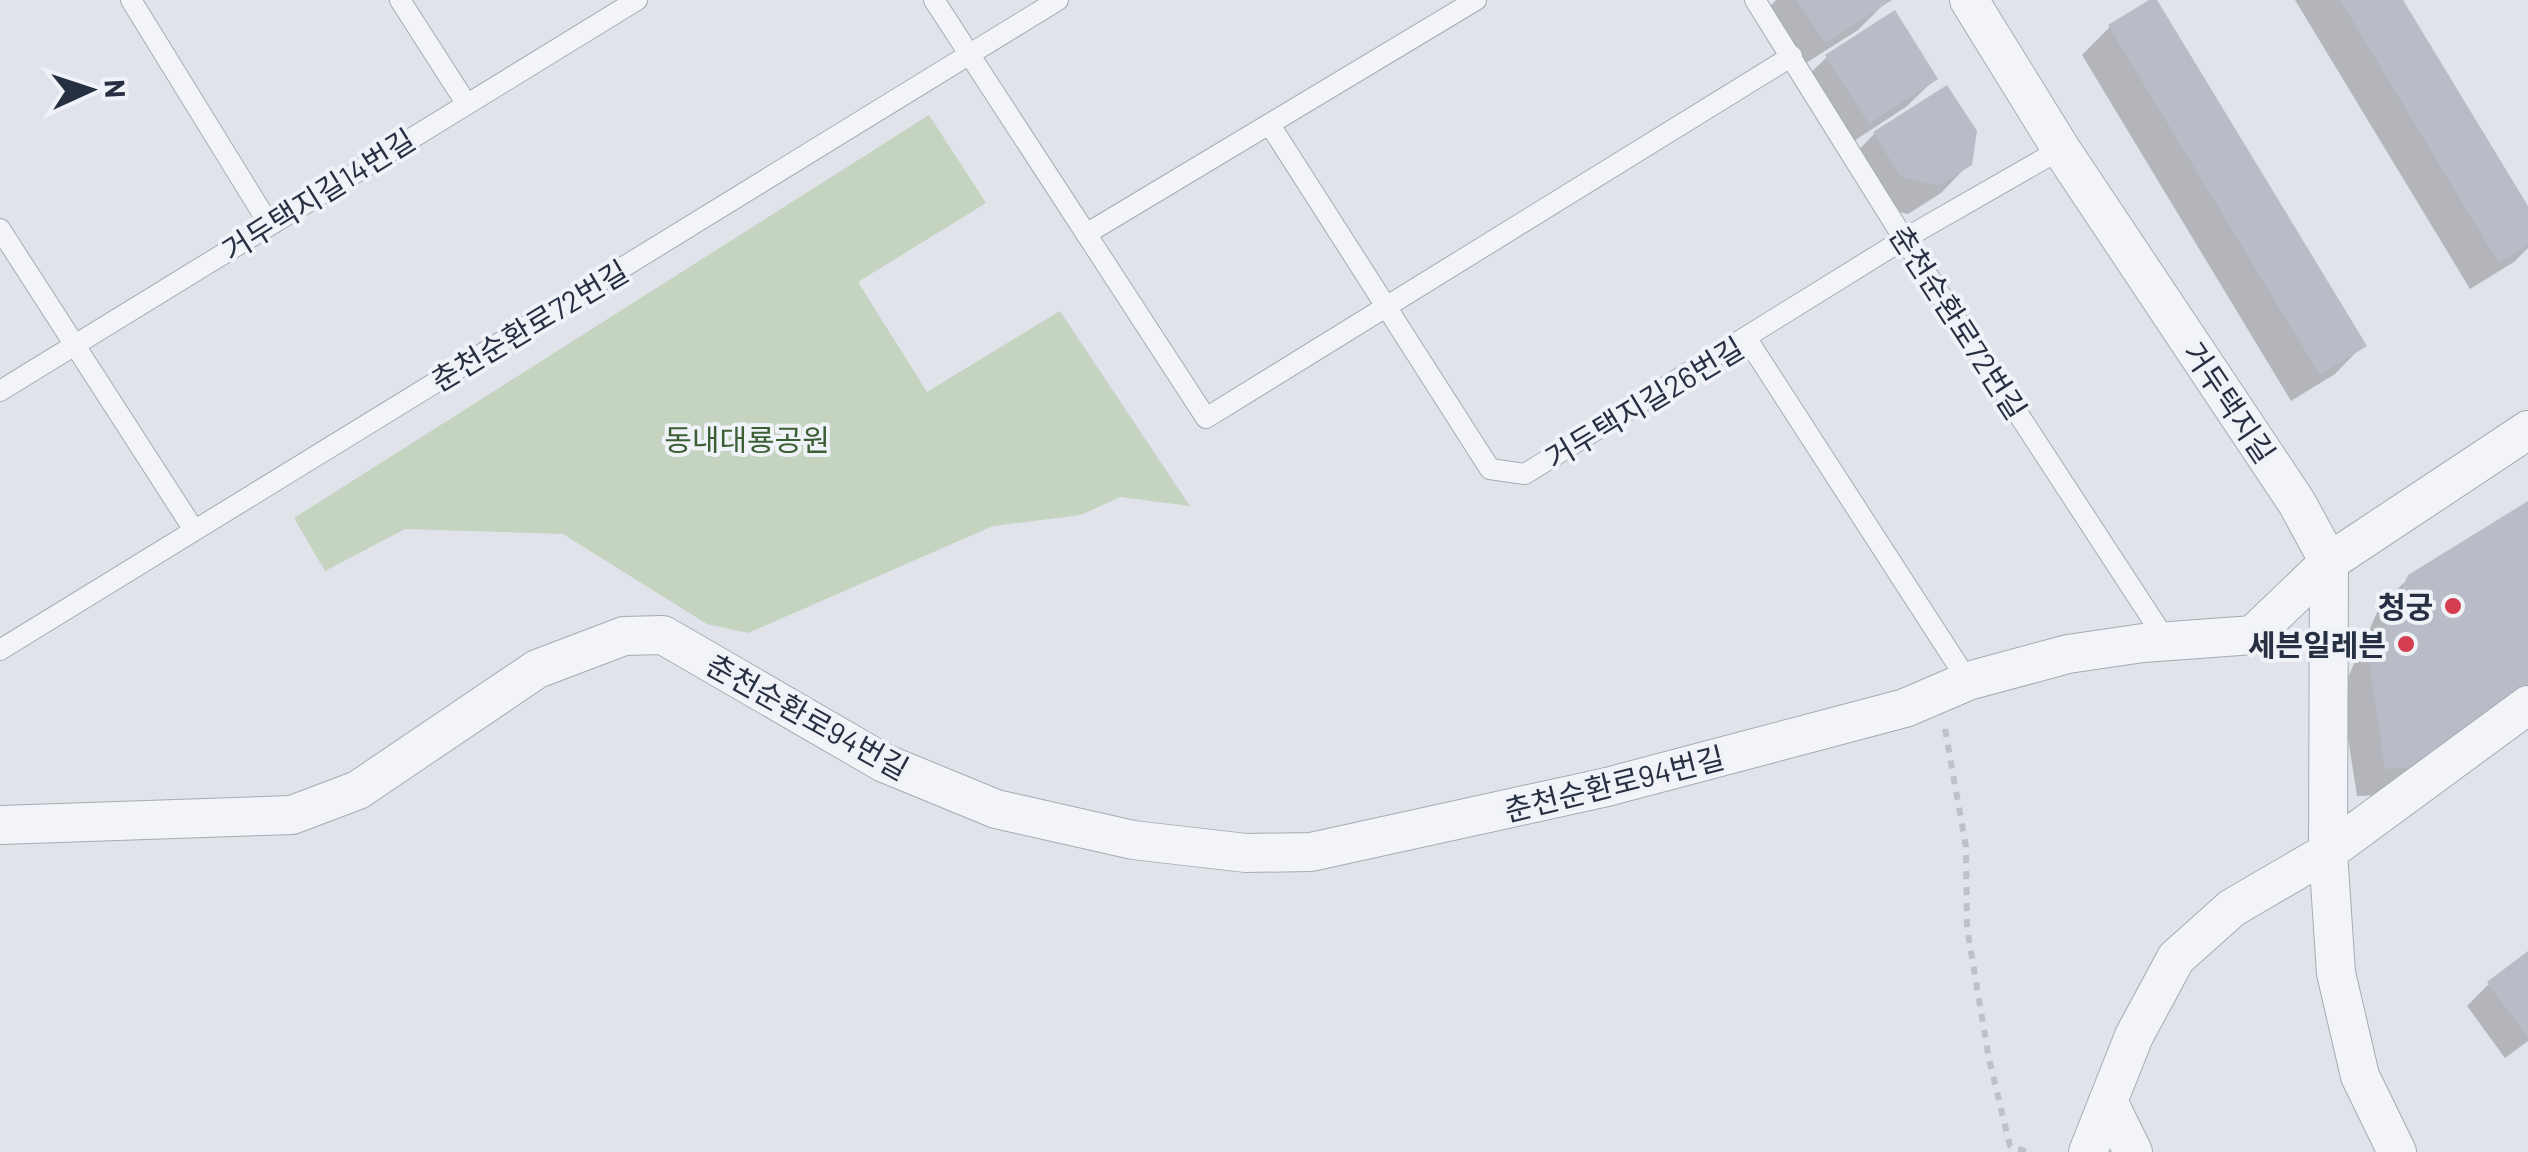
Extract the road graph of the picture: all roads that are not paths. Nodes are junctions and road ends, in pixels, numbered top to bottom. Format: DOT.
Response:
graph roads {
  1 [pos="131,0"];
  2 [pos="400,0"];
  3 [pos="637,0"];
  4 [pos="934,0"];
  5 [pos="1058,0"];
  6 [pos="1476,0"];
  7 [pos="1754,0"];
  8 [pos="1970,0"];
  9 [pos="968,56"];
  10 [pos="1792,56"];
  11 [pos="466,103"];
  12 [pos="1270,126"];
  13 [pos="2061,149"];
  14 [pos="269,224"];
  15 [pos="0,229"];
  16 [pos="1086,234"];
  17 [pos="1904,239"];
  18 [pos="1385,306"];
  19 [pos="1748,339"];
  20 [pos="74,346"];
  21 [pos="0,391"];
  22 [pos="2528,430"];
  23 [pos="194,530"];
  24 [pos="2330,562"];
  25 [pos="2167,642"];
  26 [pos="0,650"];
  27 [pos="1953,688"];
  28 [pos="2528,705"];
  29 [pos="0,825"];
  30 [pos="2328,852"];
  31 [pos="2108,1101"];
  32 [pos="2088,1152"];
  33 [pos="2133,1152"];
  34 [pos="2398,1152"];
  1 -- 14 [label="lane"];
  2 -- 11 [label="lane"];
  3 -- 11 [label="lane, 거두택지길14번길"];
  4 -- 9 [label="lane"];
  5 -- 9 [label="lane, 춘천순환로72번길"];
  6 -- 12 [label="lane"];
  7 -- 10 [label="lane, 춘천순환로72번길"];
  8 -- 13 [label="street, 거두택지길"];
  9 -- 16 [label="lane"];
  9 -- 23 [label="lane, 춘천순환로72번길"];
  10 -- 17 [label="lane, 춘천순환로72번길"];
  10 -- 18 [label="lane"];
  11 -- 14 [label="lane, 거두택지길14번길"];
  12 -- 16 [label="lane"];
  12 -- 18 [label="lane, 거두택지길26번길"];
  13 -- 17 [label="lane, 거두택지길26번길"];
  13 -- 24 [label="street, 거두택지길"];
  14 -- 20 [label="lane, 거두택지길14번길"];
  15 -- 20 [label="lane"];
  16 -- 18 [label="lane"];
  17 -- 19 [label="lane, 거두택지길26번길"];
  17 -- 25 [label="lane, 춘천순환로72번길"];
  18 -- 19 [label="lane, 거두택지길26번길"];
  19 -- 27 [label="lane"];
  20 -- 21 [label="lane, 거두택지길14번길"];
  20 -- 23 [label="lane"];
  22 -- 24 [label="street, 춘천순환로94번길"];
  23 -- 26 [label="lane, 춘천순환로72번길"];
  24 -- 25 [label="street, 춘천순환로94번길"];
  24 -- 30 [label="street, 거두택지길"];
  25 -- 27 [label="street, 춘천순환로94번길"];
  27 -- 29 [label="street, 춘천순환로94번길"];
  28 -- 30 [label="street"];
  30 -- 31 [label="street"];
  30 -- 34 [label="street, 거두택지길"];
  31 -- 32 [label="street"];
  31 -- 33 [label="street"];
}
